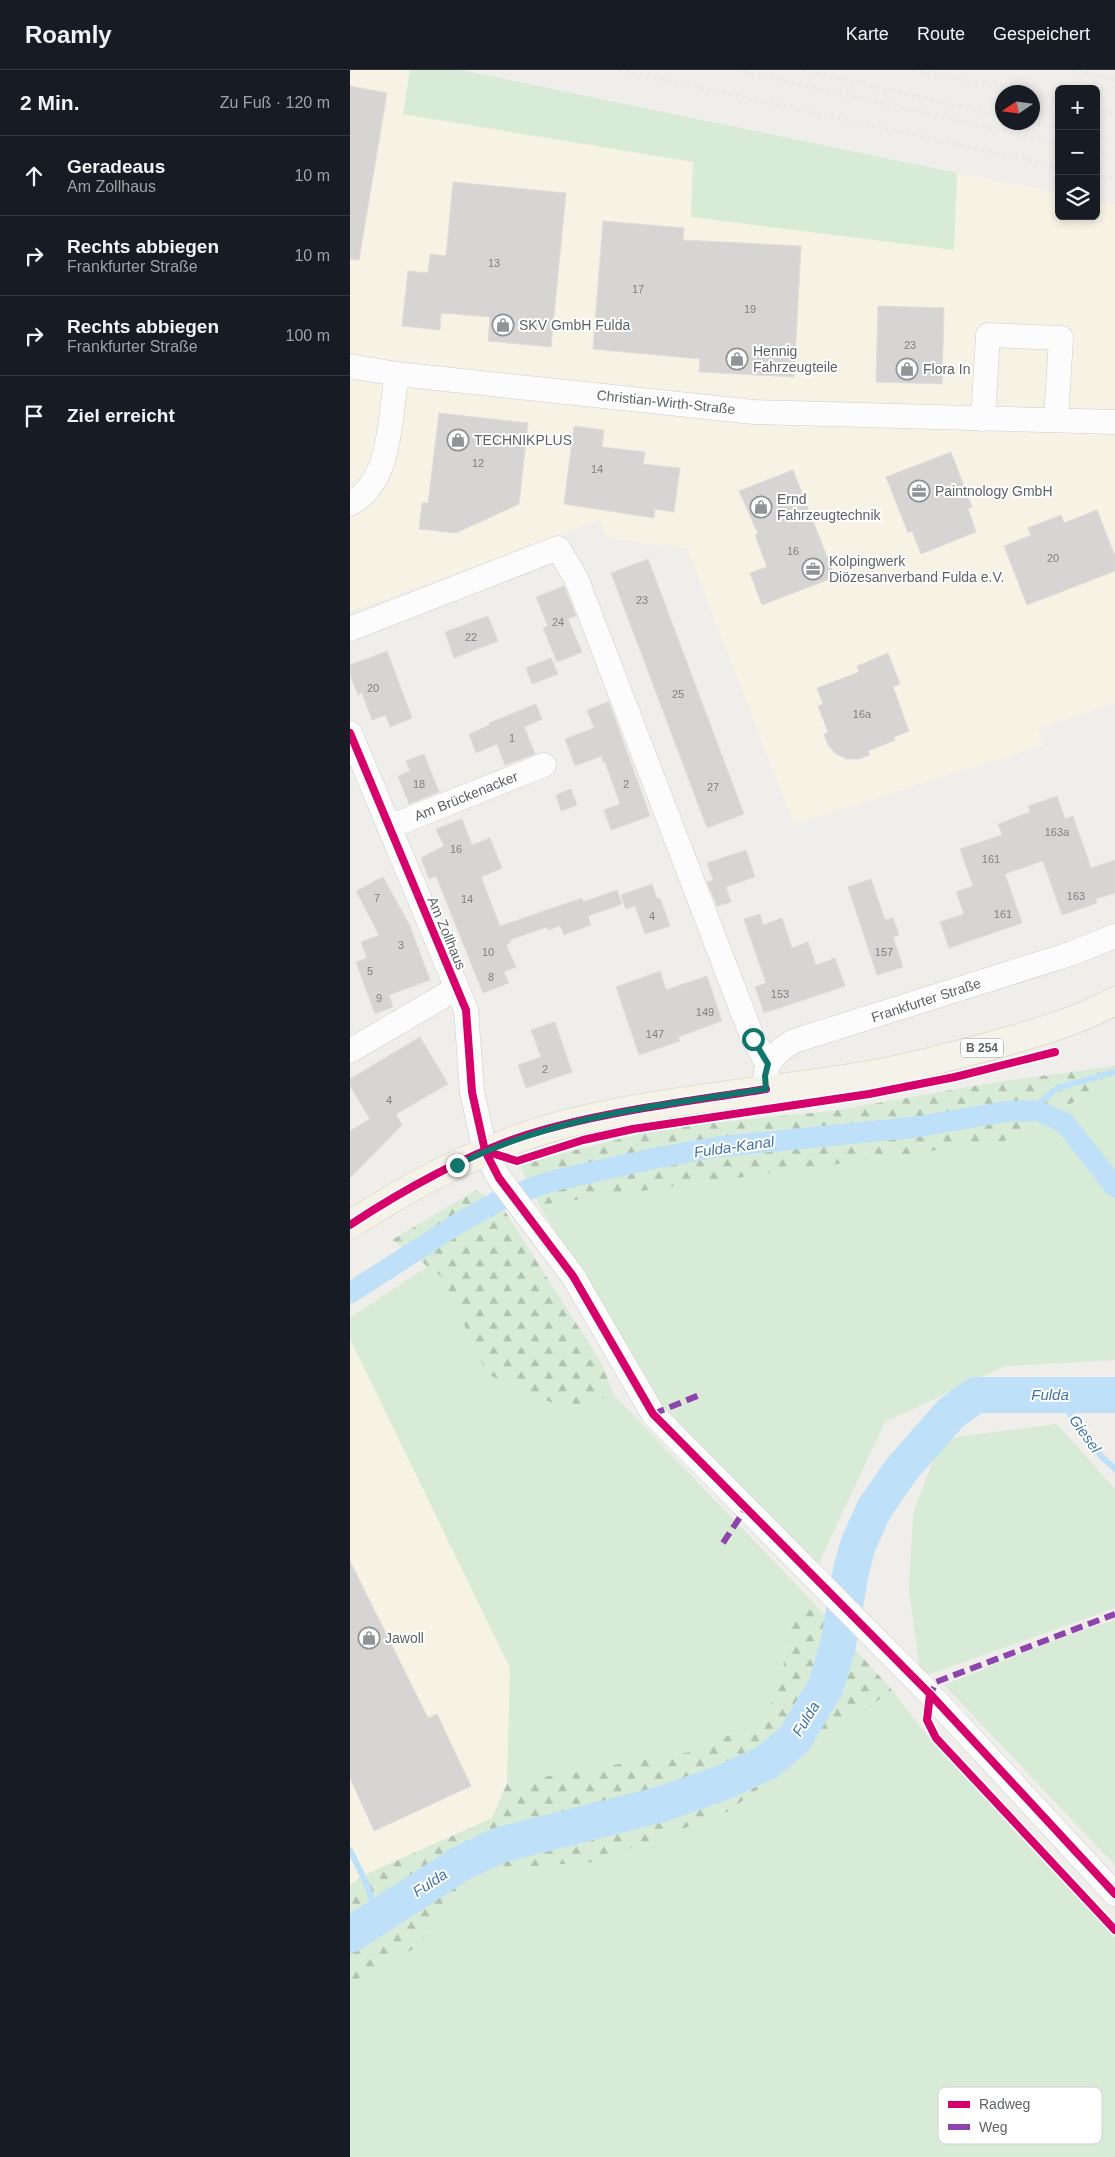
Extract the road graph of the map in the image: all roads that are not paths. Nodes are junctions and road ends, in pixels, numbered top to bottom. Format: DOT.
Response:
graph roads {
  1 [pos="350,366"];
  2 [pos="397,374"];
  3 [pos="983,419"];
  4 [pos="1056,420"];
  5 [pos="1115,422"];
  6 [pos="350,504"];
  7 [pos="350,629"];
  8 [pos="350,733"];
  9 [pos="544,765"];
  10 [pos="389,827"];
  11 [pos="1115,936"];
  12 [pos="457,988"];
  13 [pos="1115,1001"];
  14 [pos="350,1051"];
  15 [pos="767,1076"];
  16 [pos="485,1151"];
  17 [pos="350,1225"];
  18 [pos="1115,1894"];
  1 -- 2 [label="street, Christian-Wirth-Straße"];
  2 -- 3 [label="street, Christian-Wirth-Straße"];
  2 -- 6 [label="street"];
  3 -- 4 [label="street, Christian-Wirth-Straße"];
  3 -- 4 [label="street"];
  4 -- 5 [label="street, Christian-Wirth-Straße"];
  7 -- 15 [label="street"];
  8 -- 10 [label="street, Am Zollhaus"];
  9 -- 10 [label="street, Am Brückenacker"];
  10 -- 12 [label="street, Am Zollhaus"];
  11 -- 15 [label="street, Frankfurter Straße"];
  12 -- 14 [label="street"];
  12 -- 16 [label="street, Am Zollhaus"];
  13 -- 15 [label="main road, B 254"];
  15 -- 16 [label="main road, B 254"];
  16 -- 17 [label="main road, B 254"];
  16 -- 18 [label="street, Am Zollhaus"];
}
